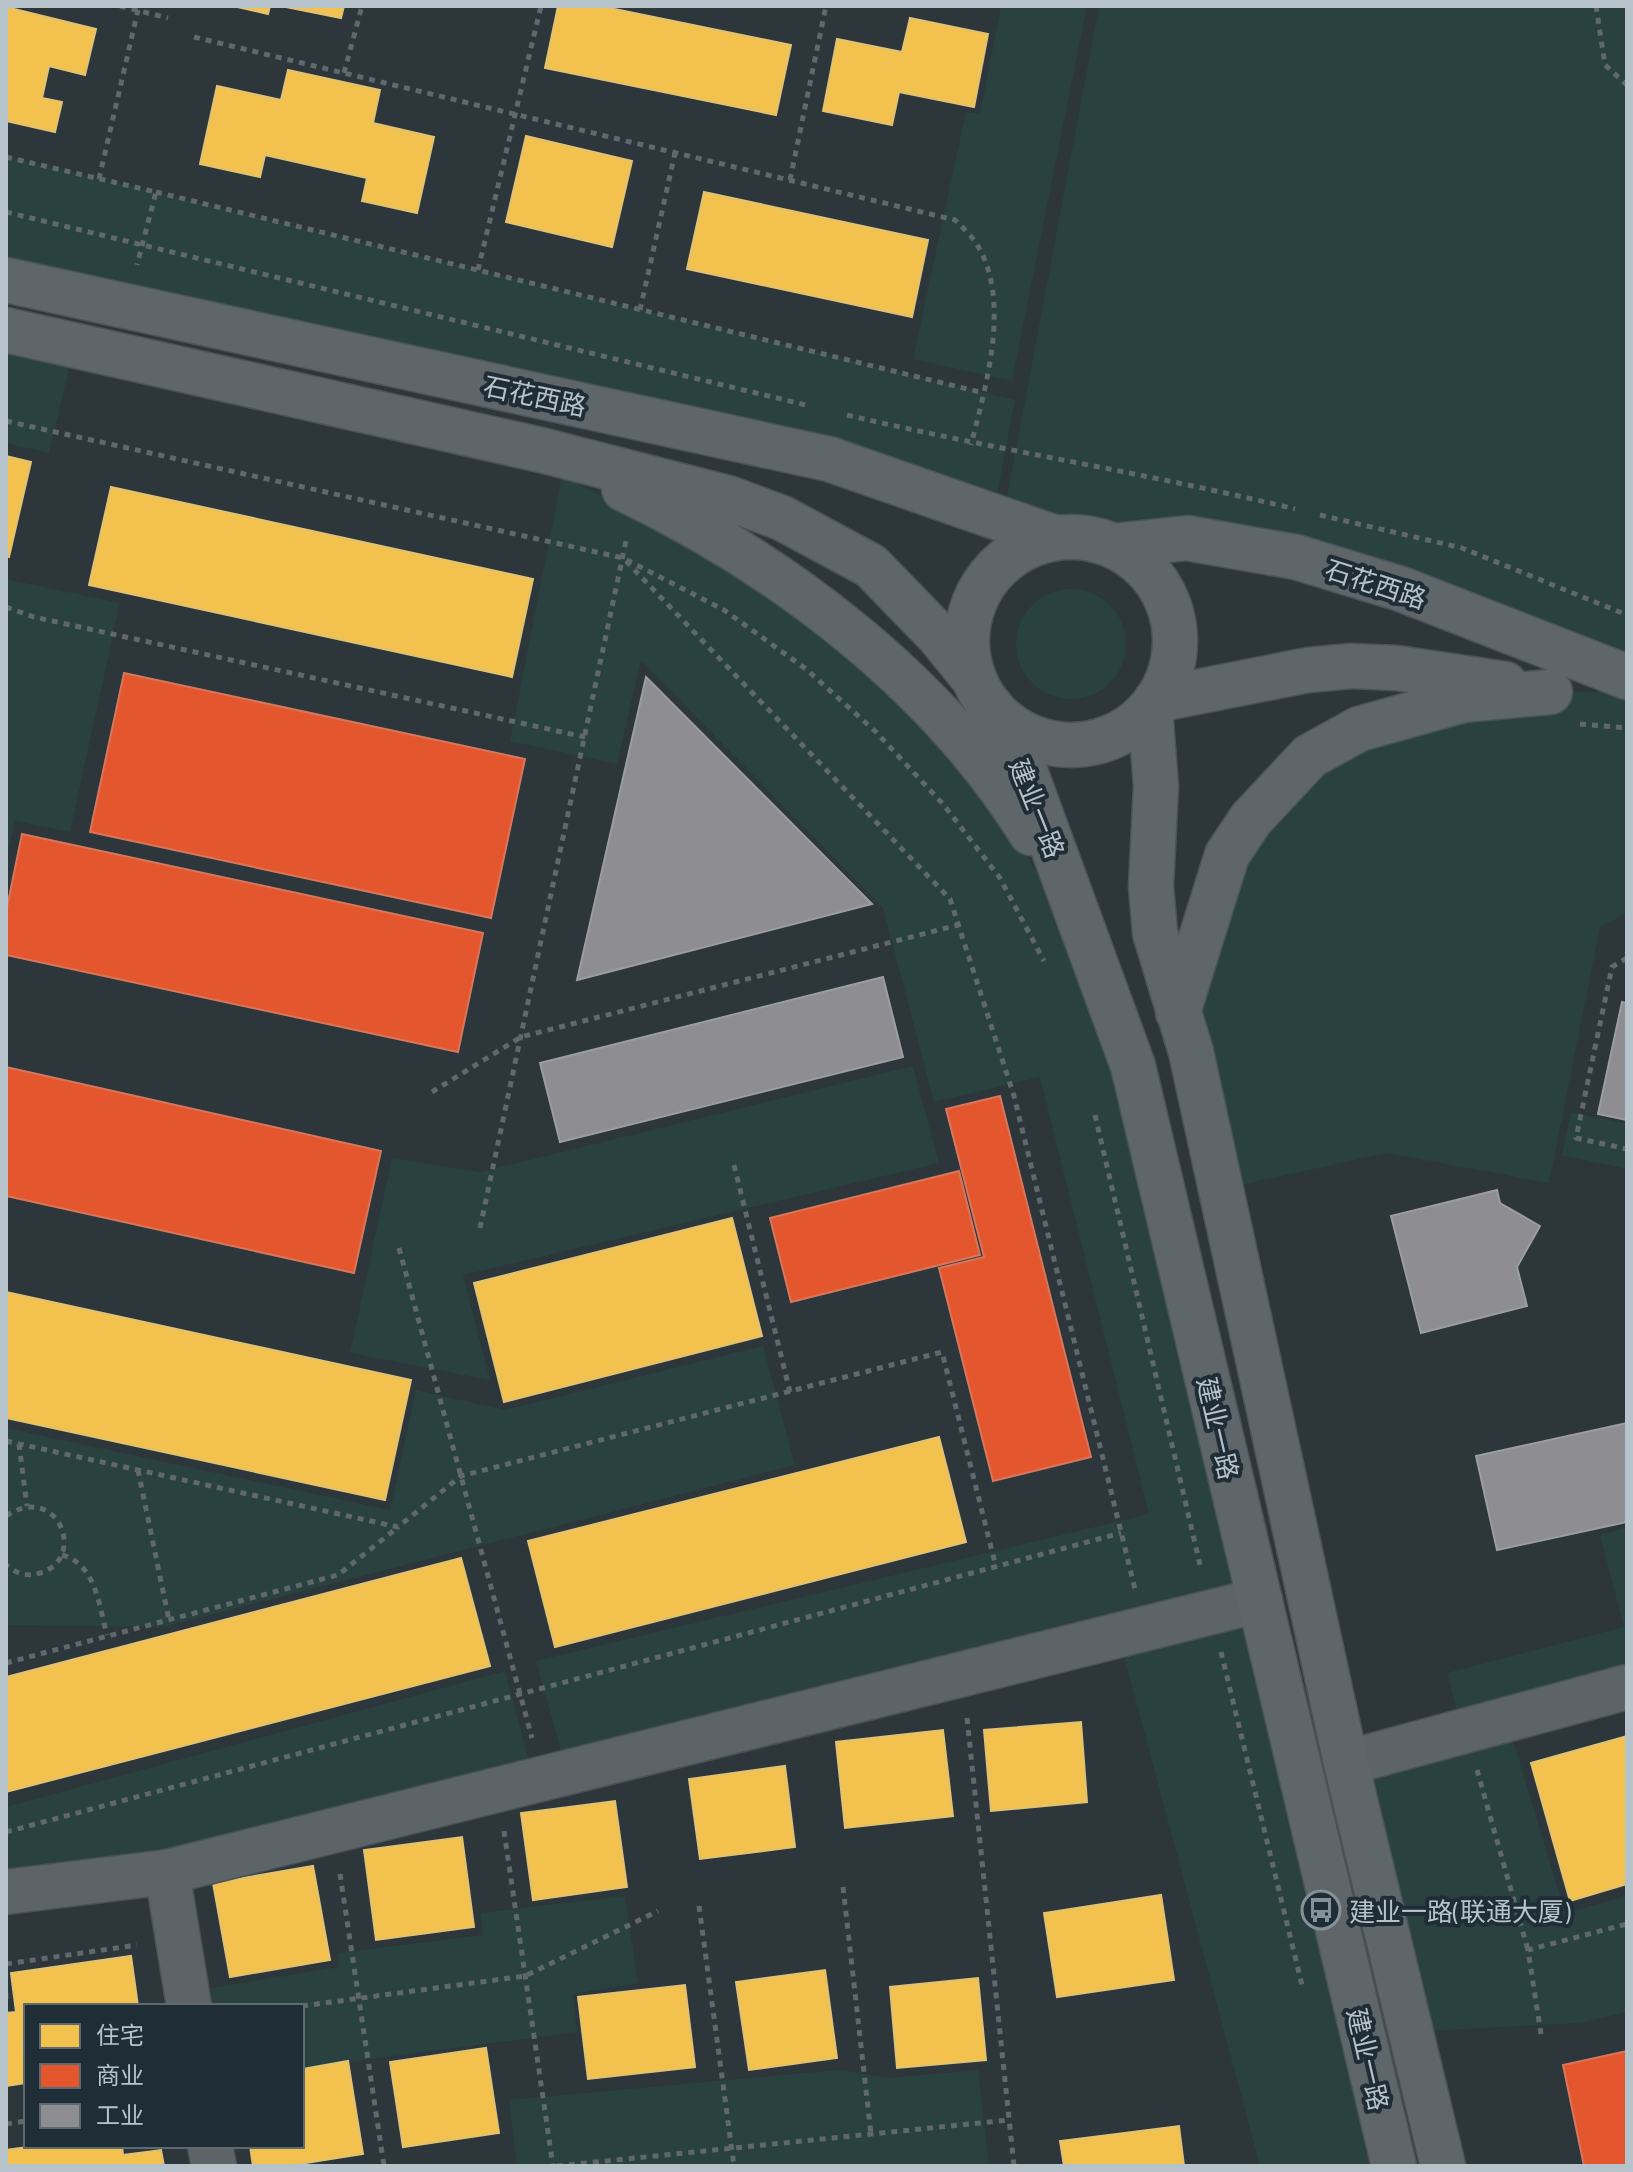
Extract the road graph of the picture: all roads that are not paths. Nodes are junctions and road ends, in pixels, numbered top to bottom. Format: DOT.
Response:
graph roads {
  1 [pos="6,280"];
  2 [pos="6,330"];
  3 [pos="541,450"];
  4 [pos="1056,538"];
  5 [pos="1114,546"];
  6 [pos="1627,677"];
  7 [pos="1627,690"];
  8 [pos="983,693"];
  9 [pos="1153,705"];
  10 [pos="1558,708"];
  11 [pos="1074,902"];
  12 [pos="1178,1013"];
  13 [pos="1260,1600"];
  14 [pos="1627,1687"];
  15 [pos="1346,1763"];
  16 [pos="167,1872"];
  17 [pos="6,1892"];
  18 [pos="189,2004"];
  19 [pos="1394,2166"];
  20 [pos="1443,2166"];
  1 -- 4 [label="main road, 石花西路"];
  2 -- 3 [label="main road, 石花西路"];
  3 -- 8 [label="main road, 石花西路"];
  3 -- 11 [label="main road"];
  4 -- 5 [label="main road"];
  4 -- 8 [label="main road"];
  5 -- 6 [label="main road, 石花西路"];
  5 -- 9 [label="main road"];
  7 -- 10 [label="main road"];
  8 -- 9 [label="main road"];
  8 -- 11 [label="main road, 建业一路"];
  9 -- 10 [label="main road"];
  9 -- 12 [label="main road, 建业一路"];
  10 -- 12 [label="main road"];
  11 -- 13 [label="main road, 建业一路"];
  12 -- 15 [label="main road, 建业一路"];
  13 -- 16 [label="street"];
  13 -- 19 [label="main road, 建业一路"];
  14 -- 15 [label="street"];
  15 -- 20 [label="main road, 建业一路"];
  16 -- 17 [label="street"];
  16 -- 18 [label="street"];
}
